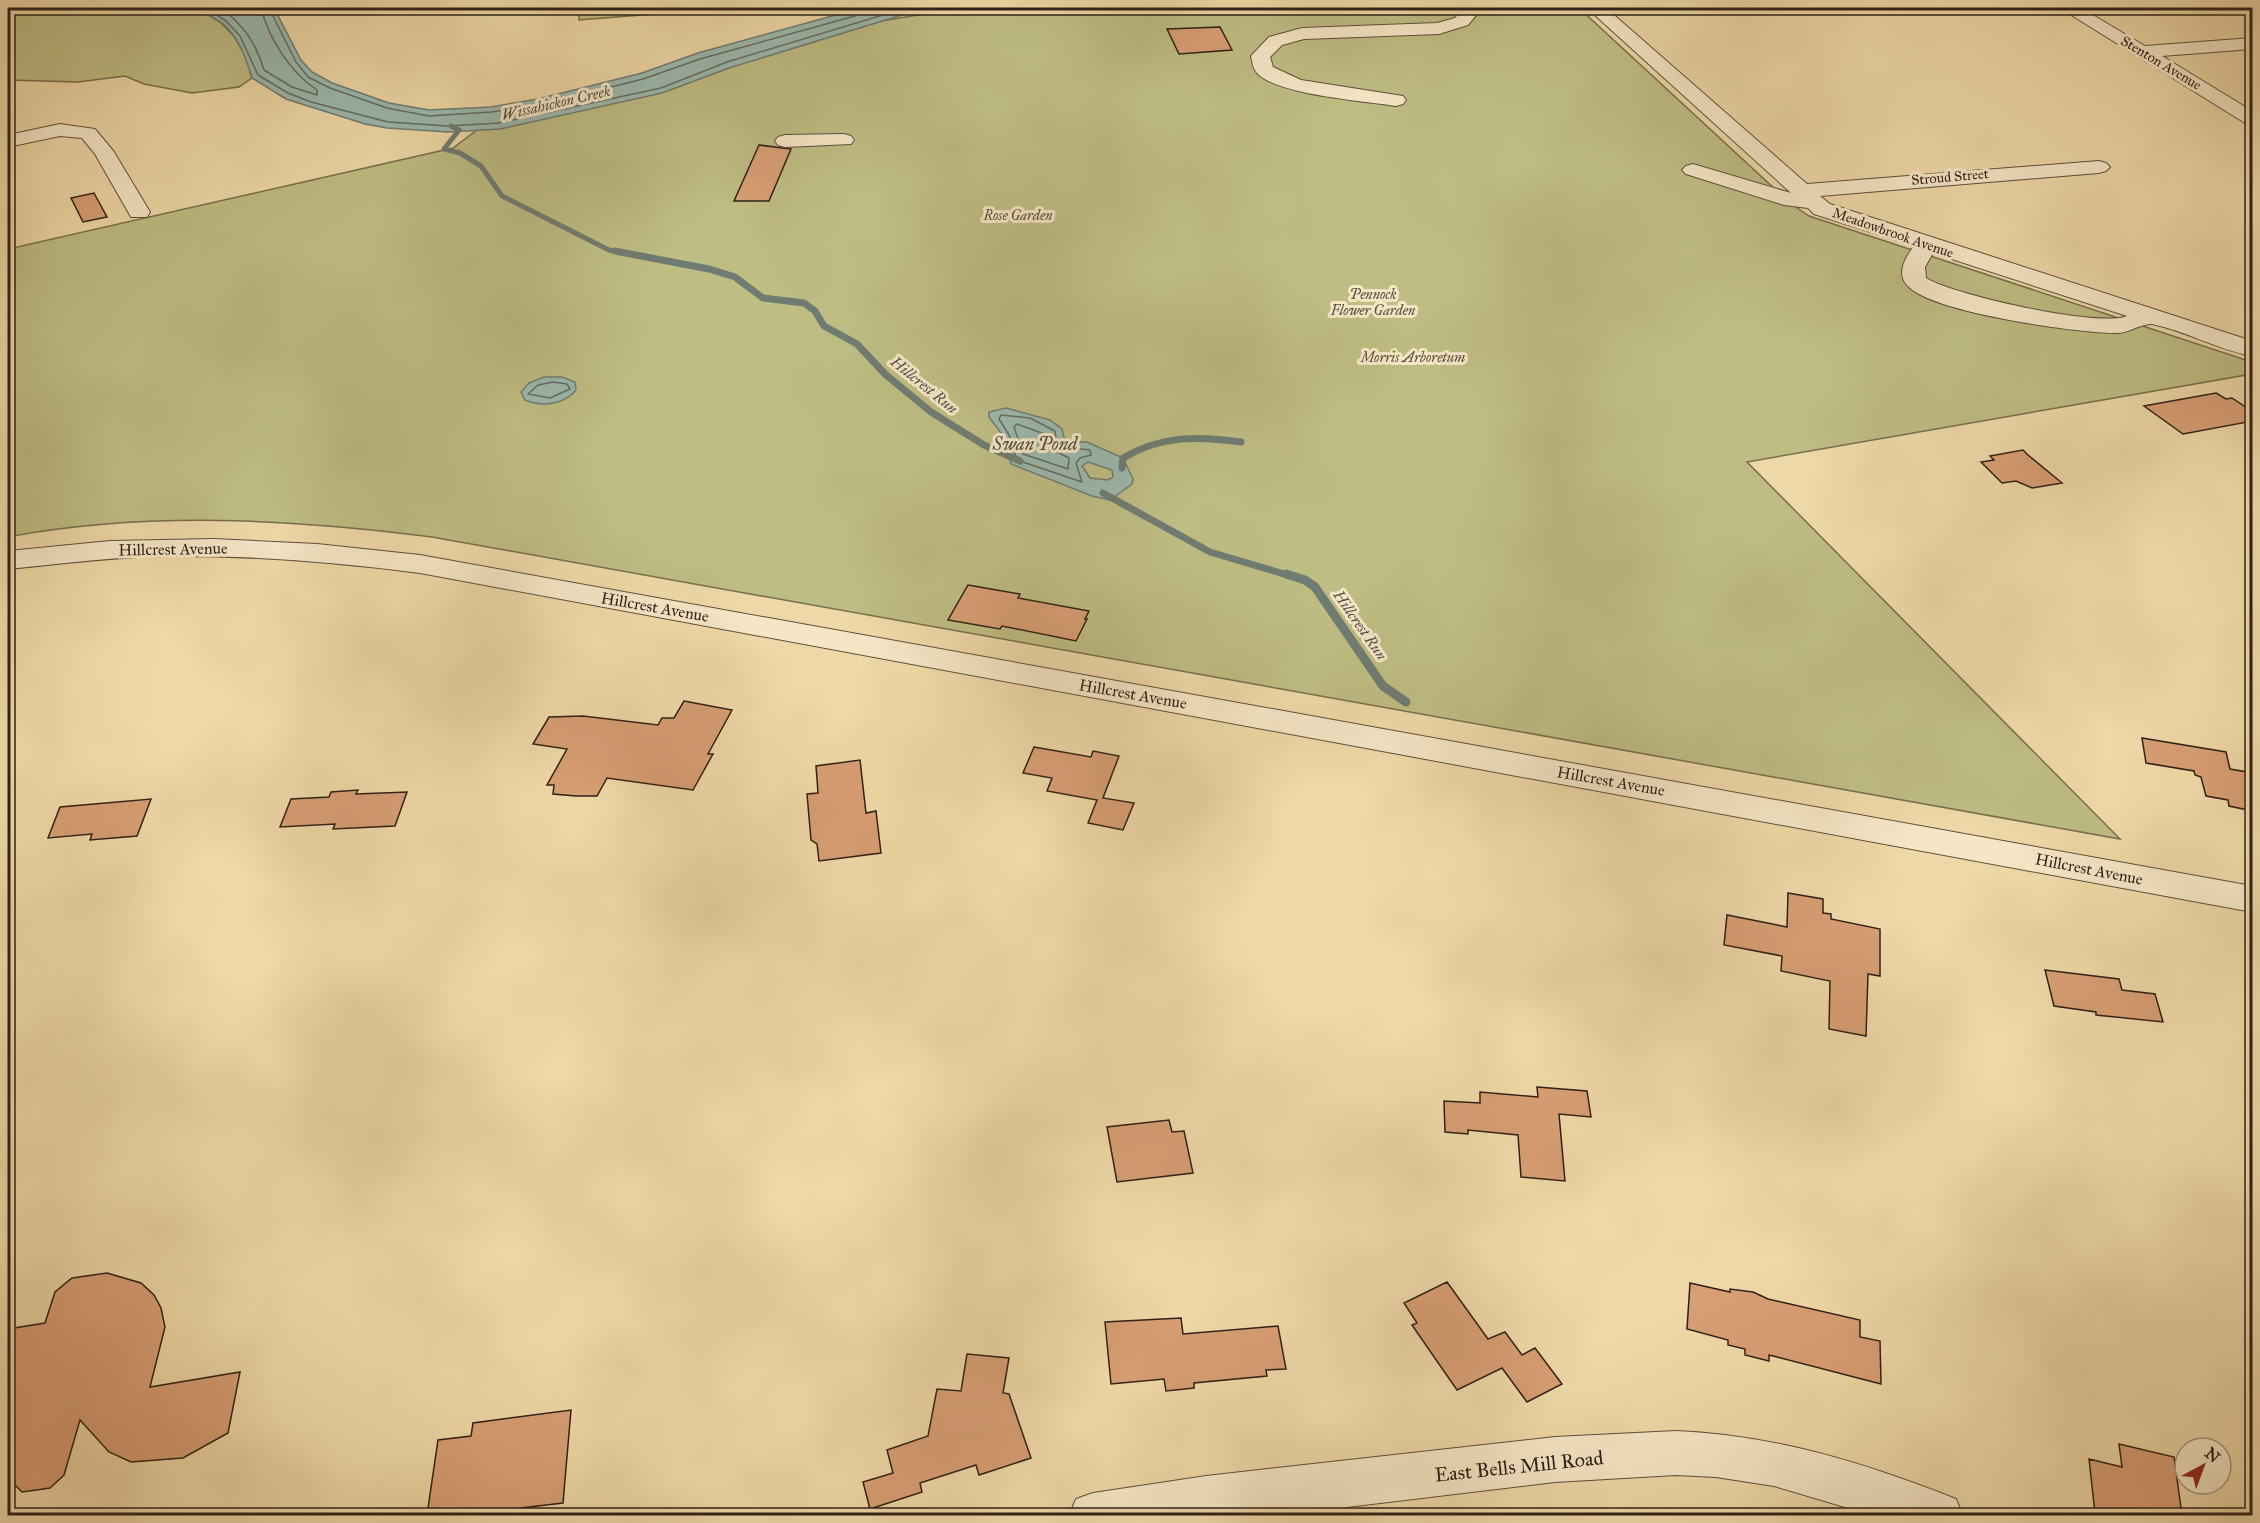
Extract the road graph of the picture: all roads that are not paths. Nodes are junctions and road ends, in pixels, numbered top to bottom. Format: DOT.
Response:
graph roads {
  1 [pos="1473,8"];
  2 [pos="1596,8"];
  3 [pos="2069,8"];
  4 [pos="2253,43"];
  5 [pos="2142,52"];
  6 [pos="1396,100"];
  7 [pos="2253,119"];
  8 [pos="844,140"];
  9 [pos="8,141"];
  10 [pos="785,141"];
  11 [pos="2099,167"];
  12 [pos="1693,170"];
  13 [pos="1806,196"];
  14 [pos="139,212"];
  15 [pos="1928,245"];
  16 [pos="2145,315"];
  17 [pos="2253,349"];
  18 [pos="8,560"];
  19 [pos="2253,898"];
  20 [pos="1161,1510"];
  21 [pos="1093,1515"];
  22 [pos="1939,1515"];
  1 -- 6 [label="street"];
  2 -- 13 [label="street, Meadowbrook Avenue"];
  3 -- 5 [label="street, Stenton Avenue"];
  4 -- 5 [label="street"];
  5 -- 7 [label="street, Stenton Avenue"];
  8 -- 10 [label="street"];
  9 -- 14 [label="street"];
  11 -- 13 [label="street, Stroud Street"];
  12 -- 13 [label="street"];
  13 -- 15 [label="street, Meadowbrook Avenue"];
  15 -- 16 [label="street, Meadowbrook Avenue"];
  15 -- 16 [label="street"];
  16 -- 17 [label="street, Meadowbrook Avenue"];
  18 -- 19 [label="street, Hillcrest Avenue"];
  20 -- 21 [label="street, East Bells Mill Road"];
  20 -- 22 [label="street, East Bells Mill Road"];
}
